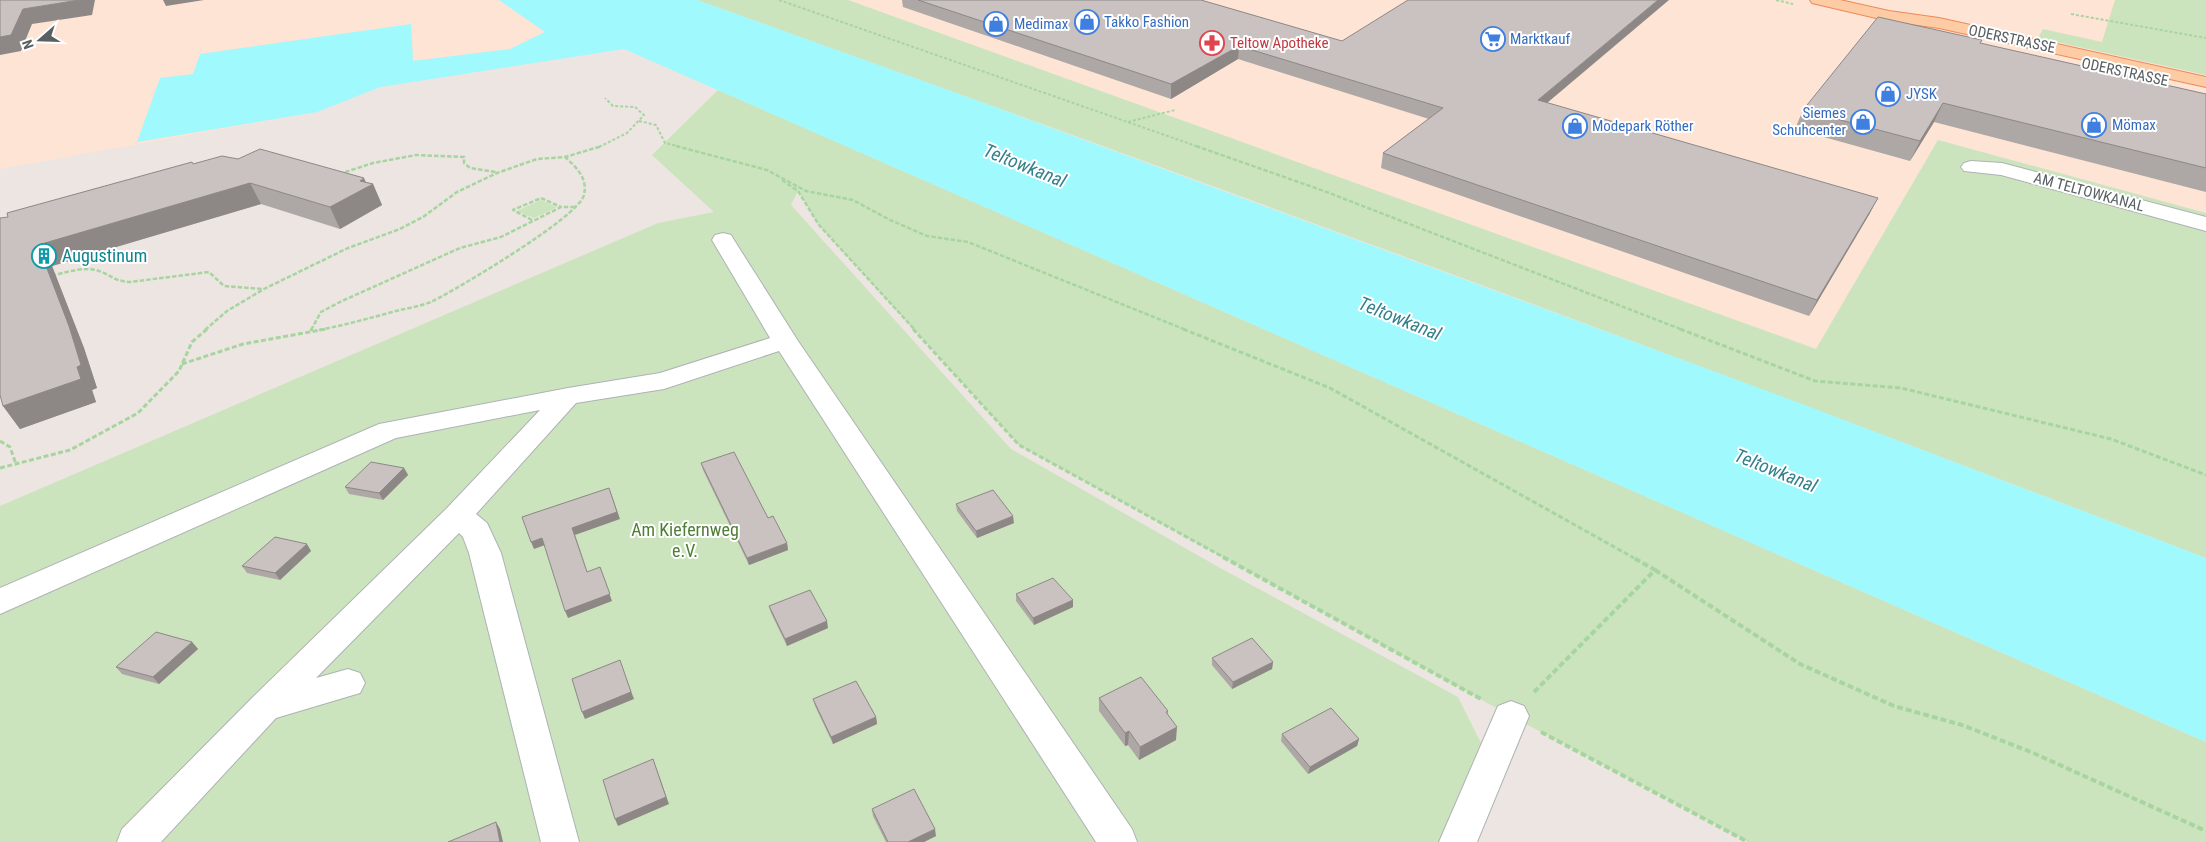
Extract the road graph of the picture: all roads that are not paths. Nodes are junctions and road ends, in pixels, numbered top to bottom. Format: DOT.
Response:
graph roads {
  1 [pos="1818,0"];
  2 [pos="2008,43"];
  3 [pos="2206,82"];
  4 [pos="2206,90"];
  5 [pos="1971,168"];
  6 [pos="2206,224"];
  7 [pos="723,240"];
  8 [pos="785,340"];
  9 [pos="568,396"];
  10 [pos="458,515"];
  11 [pos="0,602"];
  12 [pos="348,683"];
  13 [pos="265,707"];
  14 [pos="1511,716"];
  15 [pos="136,842"];
  16 [pos="560,842"];
  17 [pos="1118,842"];
  18 [pos="1458,842"];
  1 -- 2 [label="main road, ODERSTRASSE"];
  2 -- 3 [label="main road, ODERSTRASSE"];
  2 -- 4 [label="main road, ODERSTRASSE"];
  5 -- 6 [label="street, AM TELTOWKANAL"];
  7 -- 8 [label="street"];
  8 -- 9 [label="street"];
  8 -- 17 [label="street"];
  9 -- 10 [label="street"];
  9 -- 11 [label="street"];
  10 -- 13 [label="street"];
  10 -- 16 [label="street"];
  12 -- 13 [label="street"];
  13 -- 15 [label="street"];
  14 -- 18 [label="street"];
}
